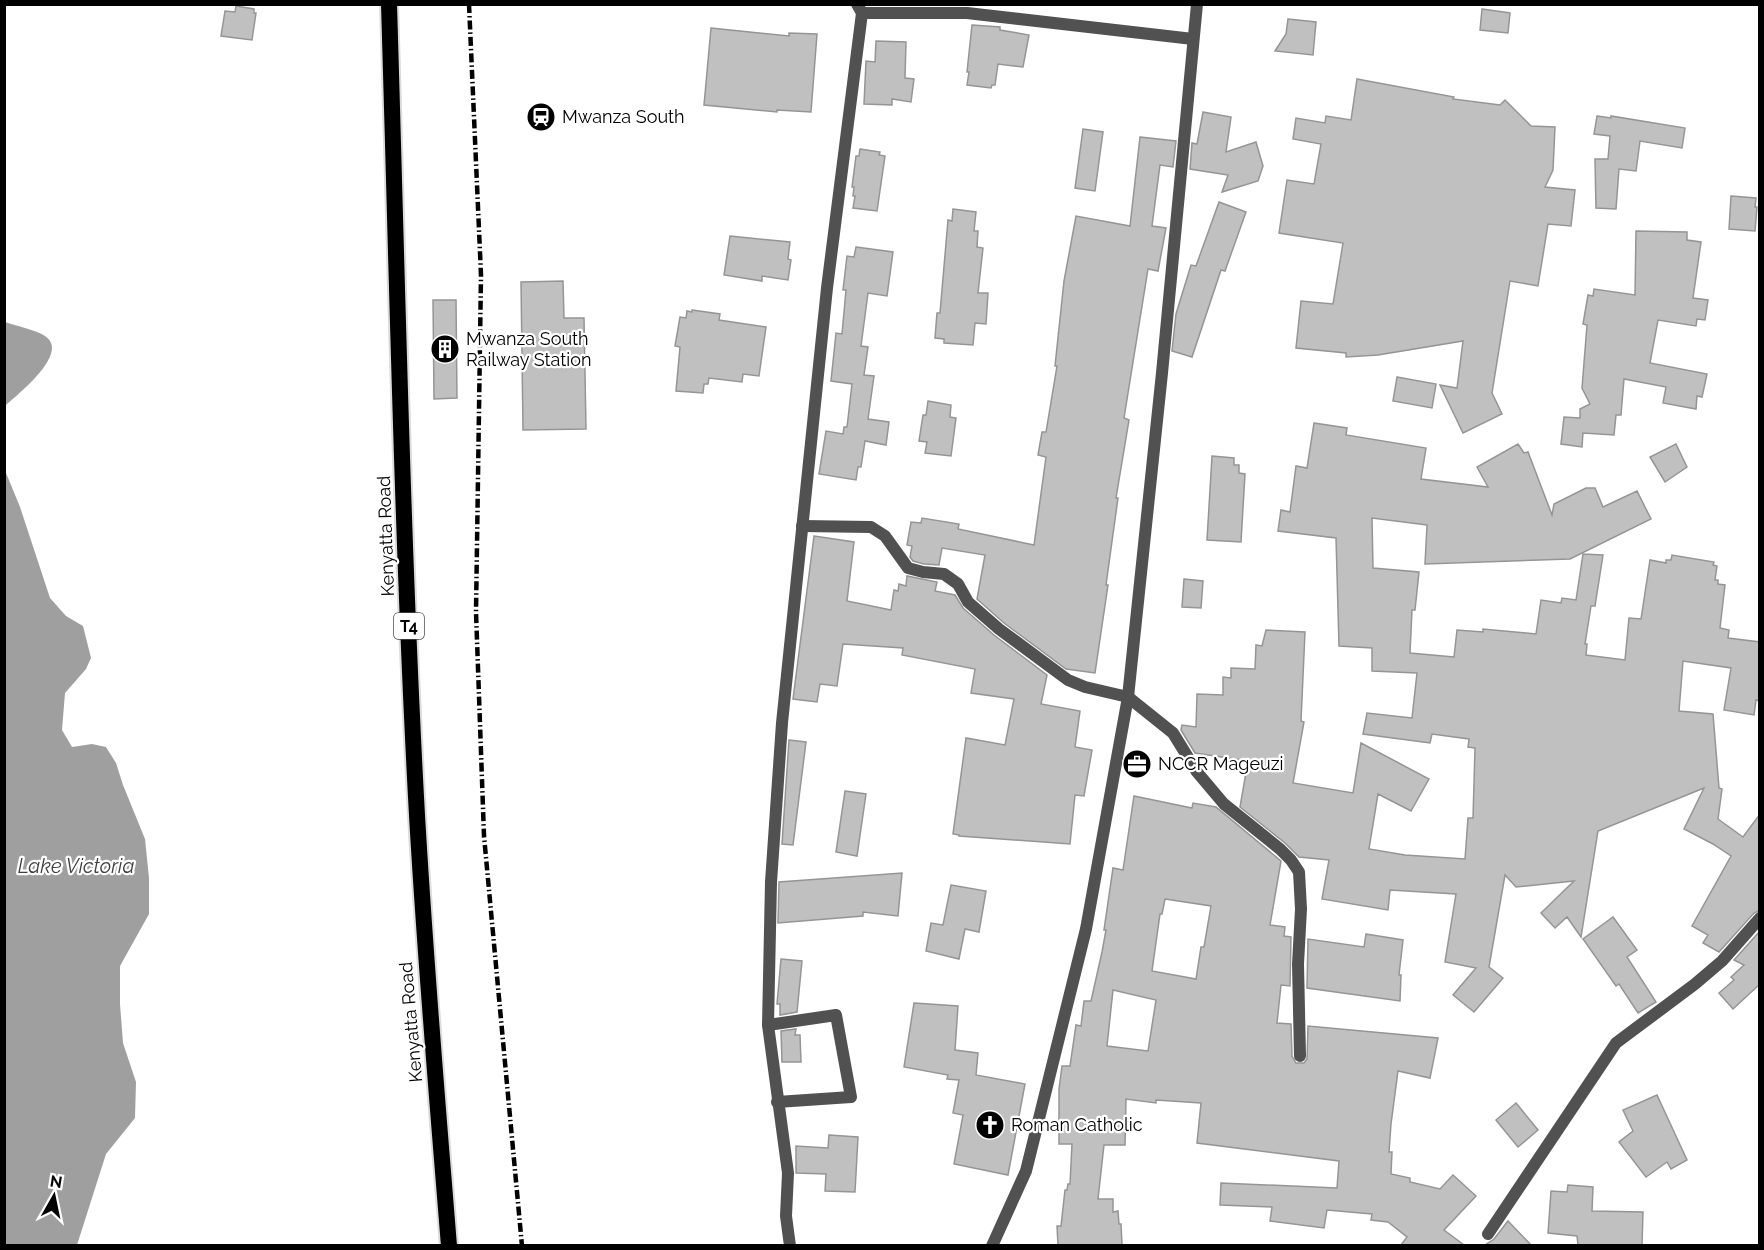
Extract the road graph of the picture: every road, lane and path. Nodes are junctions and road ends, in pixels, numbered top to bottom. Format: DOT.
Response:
graph roads {
  1 [pos="389,4"];
  2 [pos="1197,4"];
  3 [pos="859,9"];
  4 [pos="1192,39"];
  5 [pos="802,526"];
  6 [pos="1128,697"];
  7 [pos="1760,918"];
  8 [pos="768,1025"];
  9 [pos="1300,1056"];
  10 [pos="777,1102"];
  11 [pos="1488,1233"];
  12 [pos="449,1245"];
  13 [pos="790,1245"];
  14 [pos="993,1245"];
  1 -- 12 [label="highway, Kenyatta Road / T4"];
  2 -- 4 [label="street"];
  3 -- 4 [label="street"];
  3 -- 5 [label="street"];
  4 -- 6 [label="street"];
  5 -- 6 [label="street"];
  5 -- 8 [label="street"];
  6 -- 9 [label="street"];
  6 -- 14 [label="street"];
  7 -- 11 [label="street"];
  8 -- 10 [label="street"];
  8 -- 10 [label="street"];
  10 -- 13 [label="street"];
}
